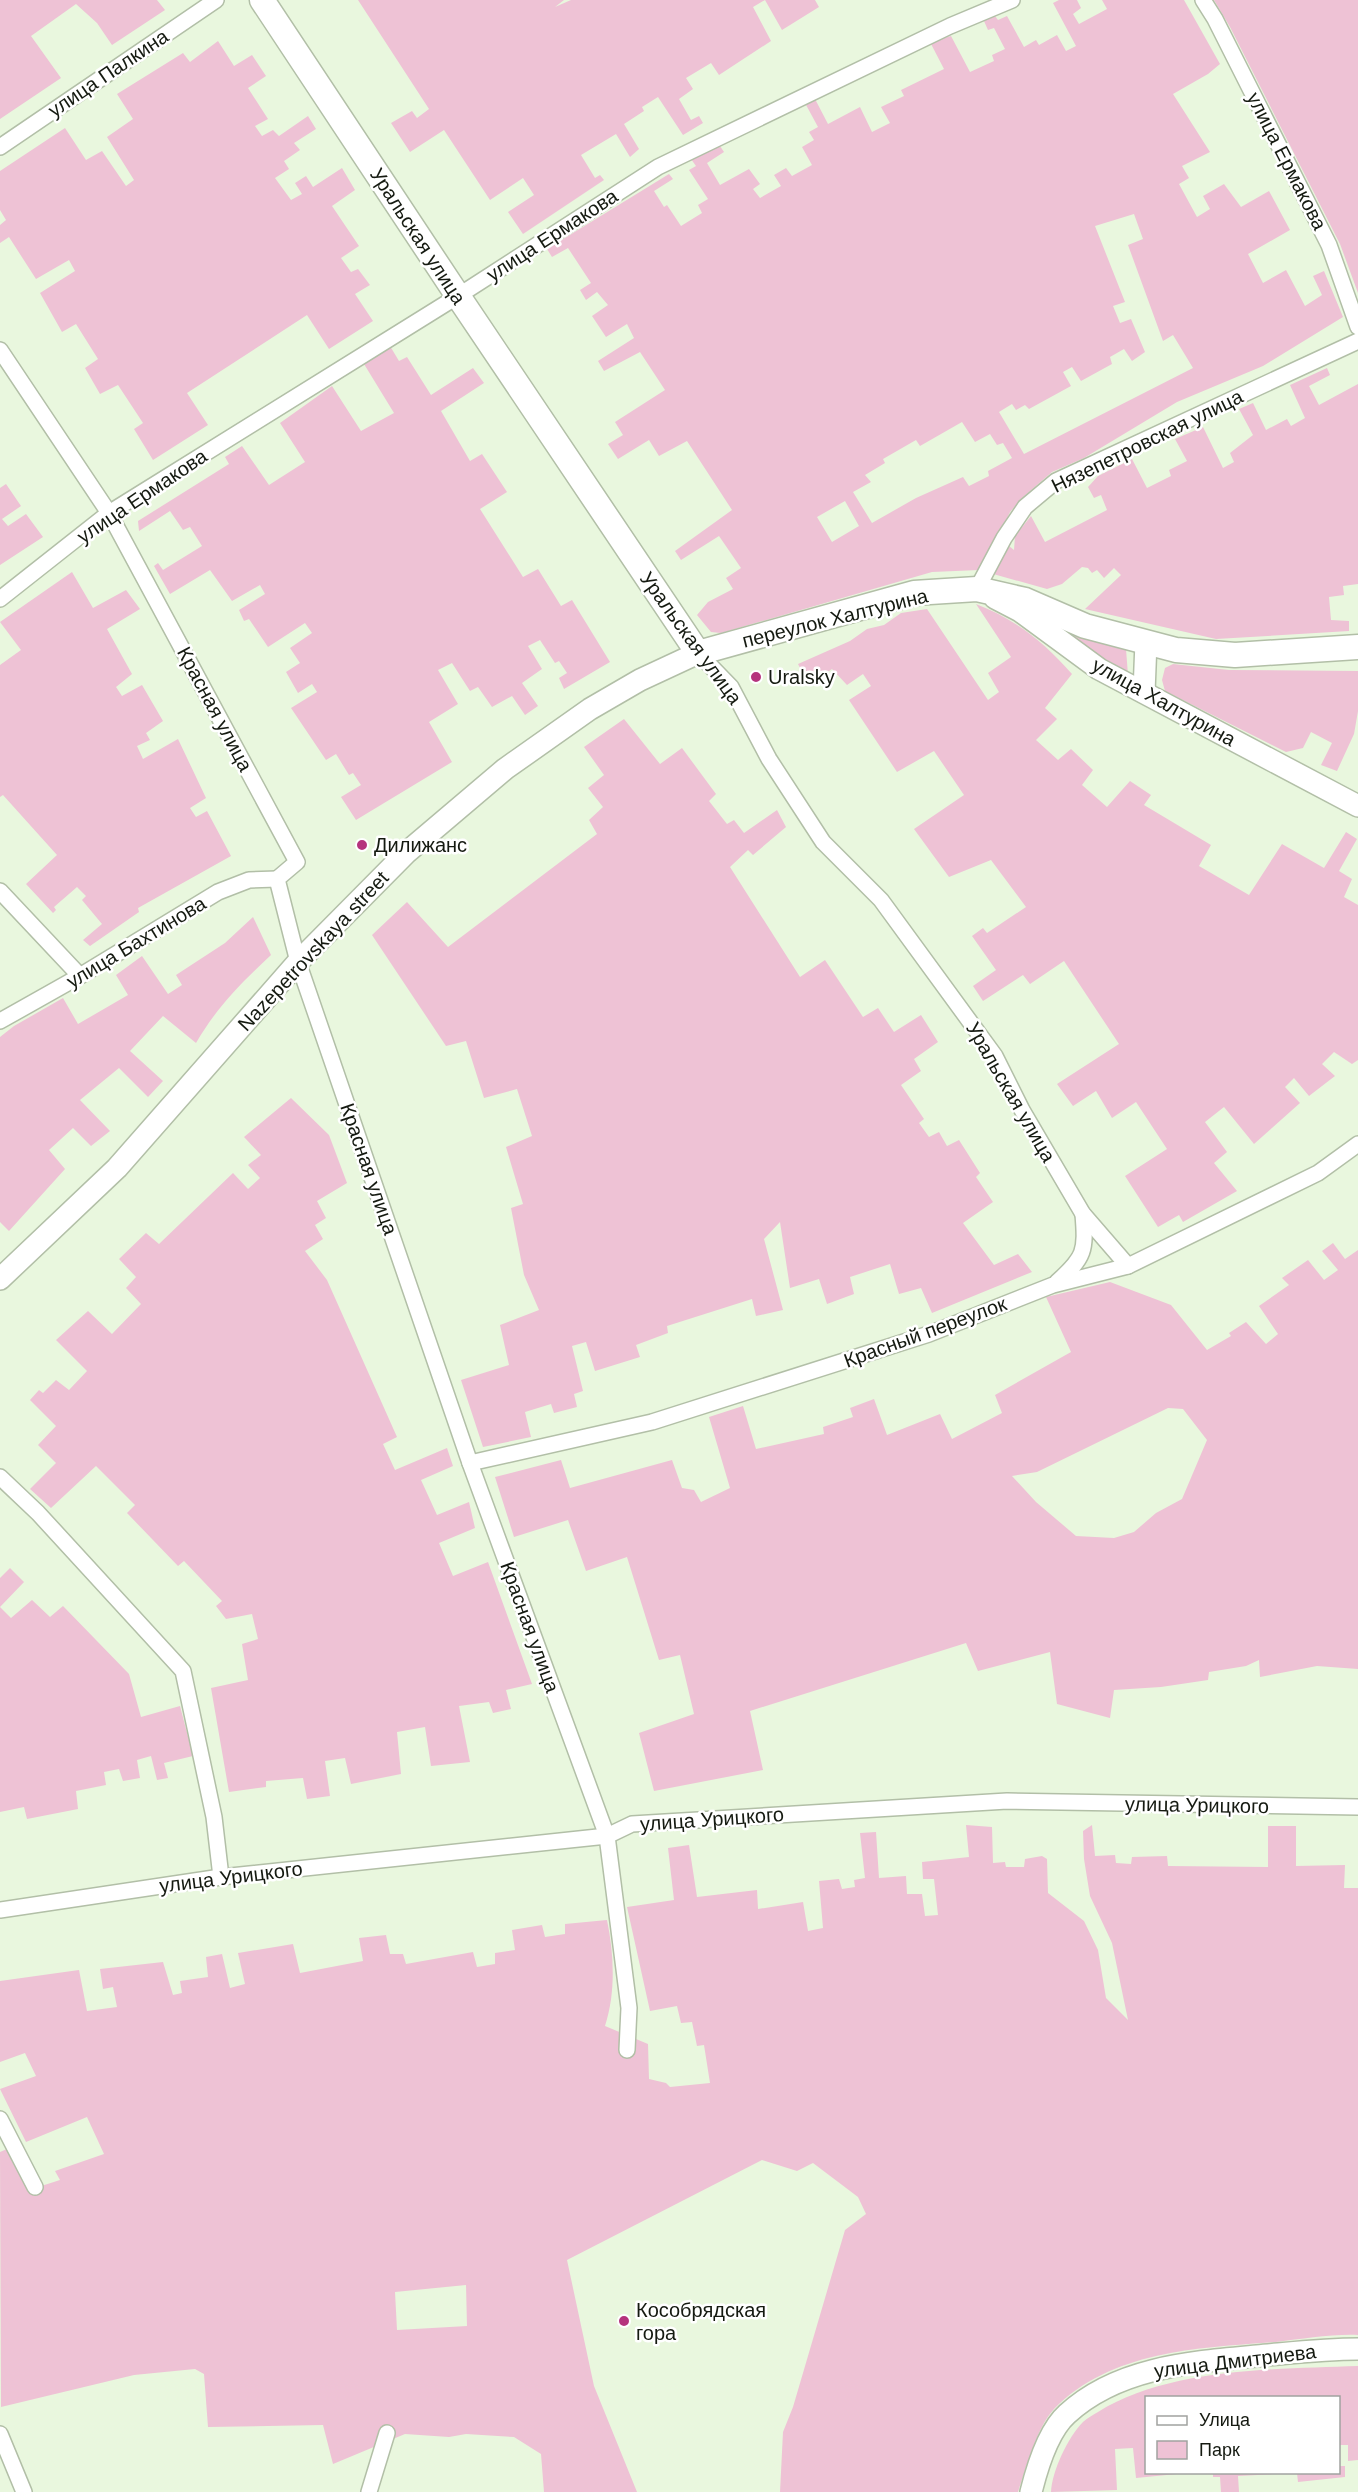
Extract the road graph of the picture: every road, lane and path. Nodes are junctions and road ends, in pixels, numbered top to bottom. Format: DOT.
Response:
graph roads {
  1 [pos="216,0"];
  2 [pos="262,0"];
  3 [pos="1012,0"];
  4 [pos="1203,0"];
  5 [pos="0,147"];
  6 [pos="458,296"];
  7 [pos="1358,327"];
  8 [pos="1358,341"];
  9 [pos="0,350"];
  10 [pos="109,513"];
  11 [pos="977,589"];
  12 [pos="0,598"];
  13 [pos="1146,642"];
  14 [pos="1358,646"];
  15 [pos="698,653"];
  16 [pos="1144,693"];
  17 [pos="1358,806"];
  18 [pos="277,879"];
  19 [pos="0,891"];
  20 [pos="298,962"];
  21 [pos="80,976"];
  22 [pos="0,1021"];
  23 [pos="1358,1144"];
  24 [pos="1083,1214"];
  25 [pos="1128,1266"];
  26 [pos="0,1279"];
  27 [pos="1053,1285"];
  28 [pos="470,1463"];
  29 [pos="0,1477"];
  30 [pos="1358,1807"];
  31 [pos="607,1836"];
  32 [pos="221,1877"];
  33 [pos="0,1910"];
  34 [pos="627,2050"];
  35 [pos="0,2119"];
  36 [pos="35,2187"];
  37 [pos="1358,2349"];
  38 [pos="387,2433"];
  39 [pos="0,2434"];
  40 [pos="24,2492"];
  41 [pos="369,2492"];
  42 [pos="1031,2492"];
  1 -- 5 [label="street, улица Палкина"];
  2 -- 6 [label="main road, Уральская улица"];
  3 -- 6 [label="street, улица Ермакова"];
  4 -- 7 [label="street, улица Ермакова"];
  6 -- 10 [label="street, улица Ермакова"];
  6 -- 15 [label="main road, Уральская улица"];
  8 -- 11 [label="street, Нязепетровская улица"];
  9 -- 10 [label="street, Красная улица"];
  10 -- 12 [label="street, улица Ермакова"];
  10 -- 18 [label="street, Красная улица"];
  11 -- 13 [label="main road, переулок Халтурина"];
  11 -- 15 [label="main road, переулок Халтурина"];
  11 -- 16 [label="main road, улица Халтурина"];
  13 -- 14 [label="main road, переулок Халтурина"];
  13 -- 16 [label="main road"];
  15 -- 20 [label="main road, Nazepetrovskaya street"];
  15 -- 24 [label="street, Уральская улица"];
  16 -- 17 [label="main road, улица Халтурина"];
  18 -- 20 [label="street, Красная улица"];
  18 -- 21 [label="street, улица Бахтинова"];
  19 -- 21 [label="street"];
  20 -- 26 [label="main road, Nazepetrovskaya street"];
  20 -- 28 [label="street, Красная улица"];
  21 -- 22 [label="street, улица Бахтинова"];
  23 -- 25 [label="street, Красный переулок"];
  24 -- 25 [label="street, Уральская улица"];
  24 -- 27 [label="street"];
  25 -- 27 [label="street, Красный переулок"];
  27 -- 28 [label="street, Красный переулок"];
  28 -- 31 [label="street, Красная улица"];
  29 -- 32 [label="street"];
  30 -- 31 [label="street, улица Урицкого"];
  31 -- 32 [label="street, улица Урицкого"];
  31 -- 34 [label="street, Красная улица"];
  32 -- 33 [label="street, улица Урицкого"];
  35 -- 36 [label="street"];
  37 -- 42 [label="main road, улица Дмитриева"];
  38 -- 41 [label="street"];
  39 -- 40 [label="street"];
}
